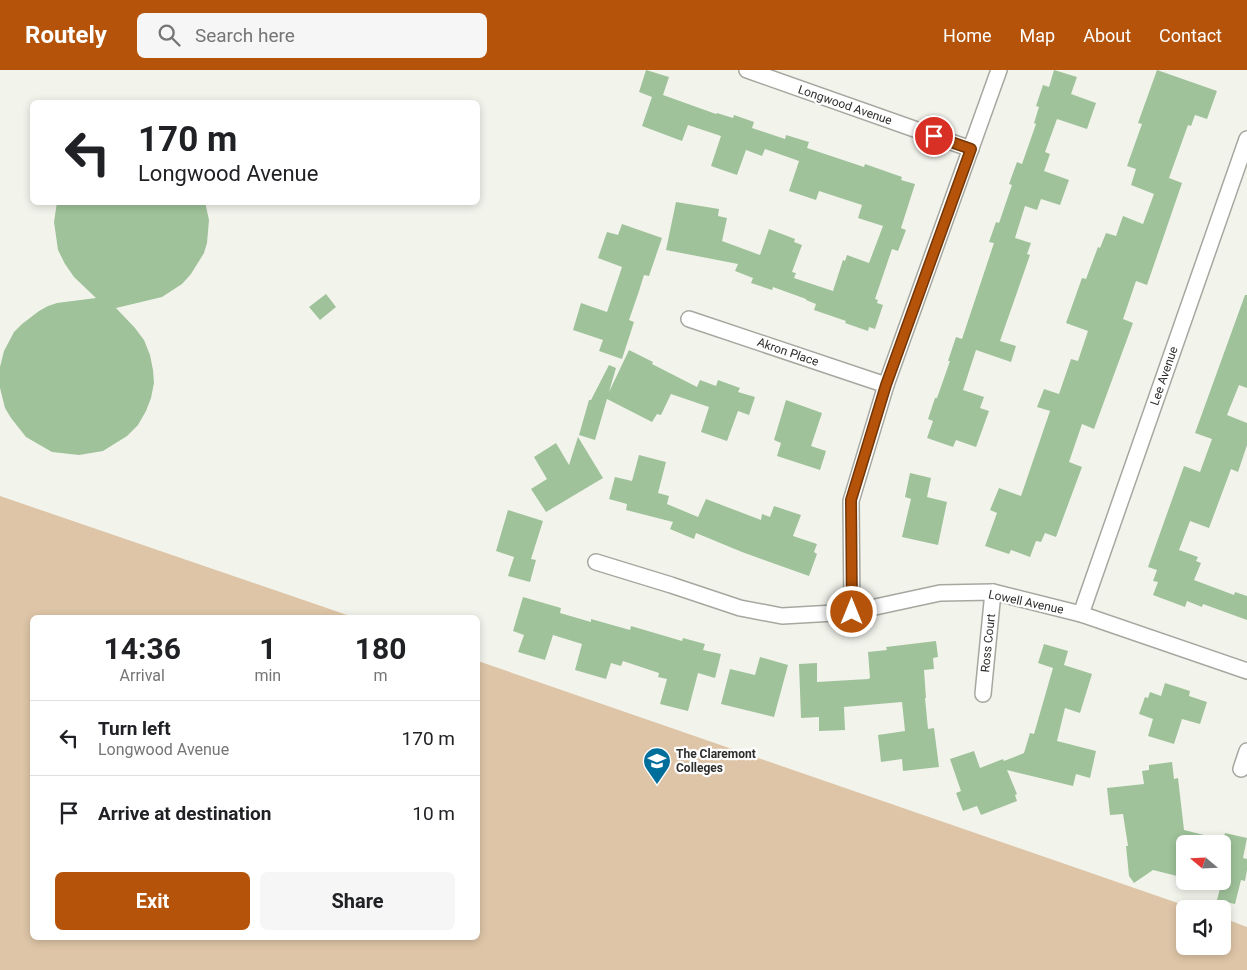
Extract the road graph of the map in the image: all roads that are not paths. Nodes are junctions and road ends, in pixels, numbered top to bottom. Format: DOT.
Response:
graph roads {
  1 [pos="747,70"];
  2 [pos="998,70"];
  3 [pos="1247,139"];
  4 [pos="971,149"];
  5 [pos="689,319"];
  6 [pos="886,385"];
  7 [pos="596,562"];
  8 [pos="993,592"];
  9 [pos="852,612"];
  10 [pos="1080,614"];
  11 [pos="1247,671"];
  12 [pos="983,694"];
  13 [pos="1247,751"];
  14 [pos="1241,769"];
  1 -- 4 [label="street, Longwood Avenue"];
  2 -- 4 [label="street"];
  3 -- 10 [label="street, Lee Avenue"];
  4 -- 6 [label="street"];
  5 -- 6 [label="street, Akron Place"];
  6 -- 9 [label="street"];
  7 -- 9 [label="street, Lowell Avenue"];
  8 -- 9 [label="street, Lowell Avenue"];
  8 -- 10 [label="street, Lowell Avenue"];
  8 -- 12 [label="street, Ross Court"];
  10 -- 11 [label="street, Lowell Avenue"];
  13 -- 14 [label="street"];
}
